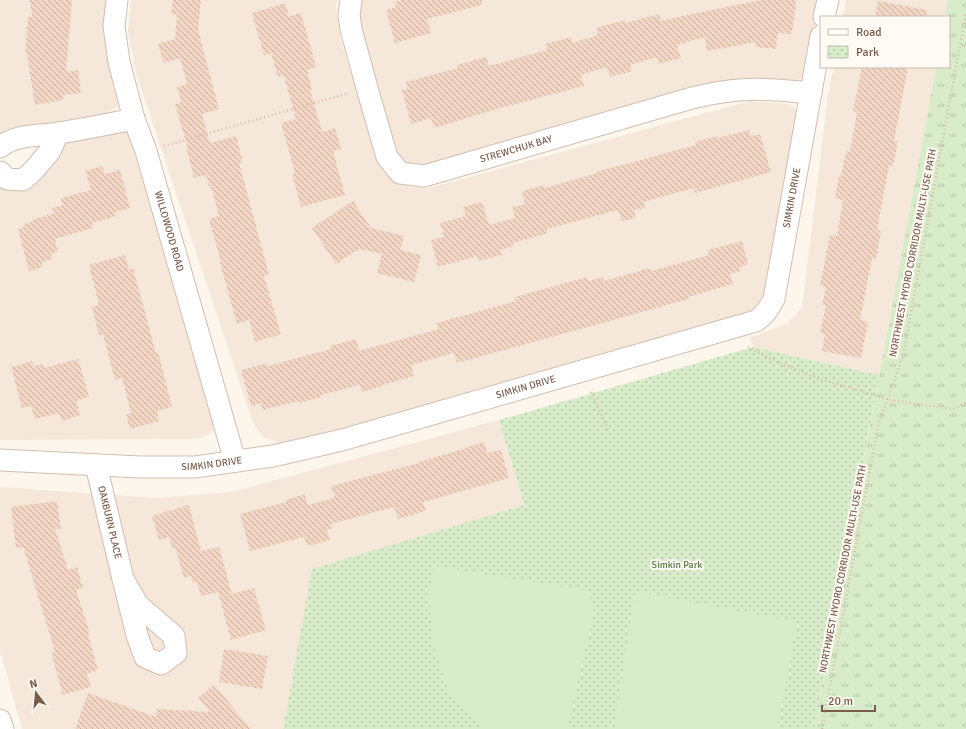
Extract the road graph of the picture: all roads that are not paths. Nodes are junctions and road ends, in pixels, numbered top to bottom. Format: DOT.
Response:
graph roads {
  1 [pos="117,0"];
  2 [pos="350,0"];
  3 [pos="828,0"];
  4 [pos="824,16"];
  5 [pos="820,42"];
  6 [pos="811,93"];
  7 [pos="134,119"];
  8 [pos="58,133"];
  9 [pos="0,147"];
  10 [pos="0,172"];
  11 [pos="0,460"];
  12 [pos="235,461"];
  13 [pos="96,465"];
  14 [pos="123,579"];
  15 [pos="0,720"];
  16 [pos="2,729"];
  1 -- 7 [label="street, WILLOWOOD ROAD"];
  2 -- 6 [label="street, STREWCHUK BAY"];
  3 -- 4 [label="street"];
  5 -- 6 [label="street, SIMKIN DRIVE"];
  6 -- 12 [label="street, SIMKIN DRIVE"];
  7 -- 8 [label="street"];
  7 -- 12 [label="street, WILLOWOOD ROAD"];
  8 -- 9 [label="street"];
  8 -- 10 [label="street"];
  11 -- 13 [label="street, SIMKIN DRIVE"];
  12 -- 13 [label="street, SIMKIN DRIVE"];
  13 -- 14 [label="street, OAKBURN PLACE"];
  15 -- 16 [label="street"];
}
